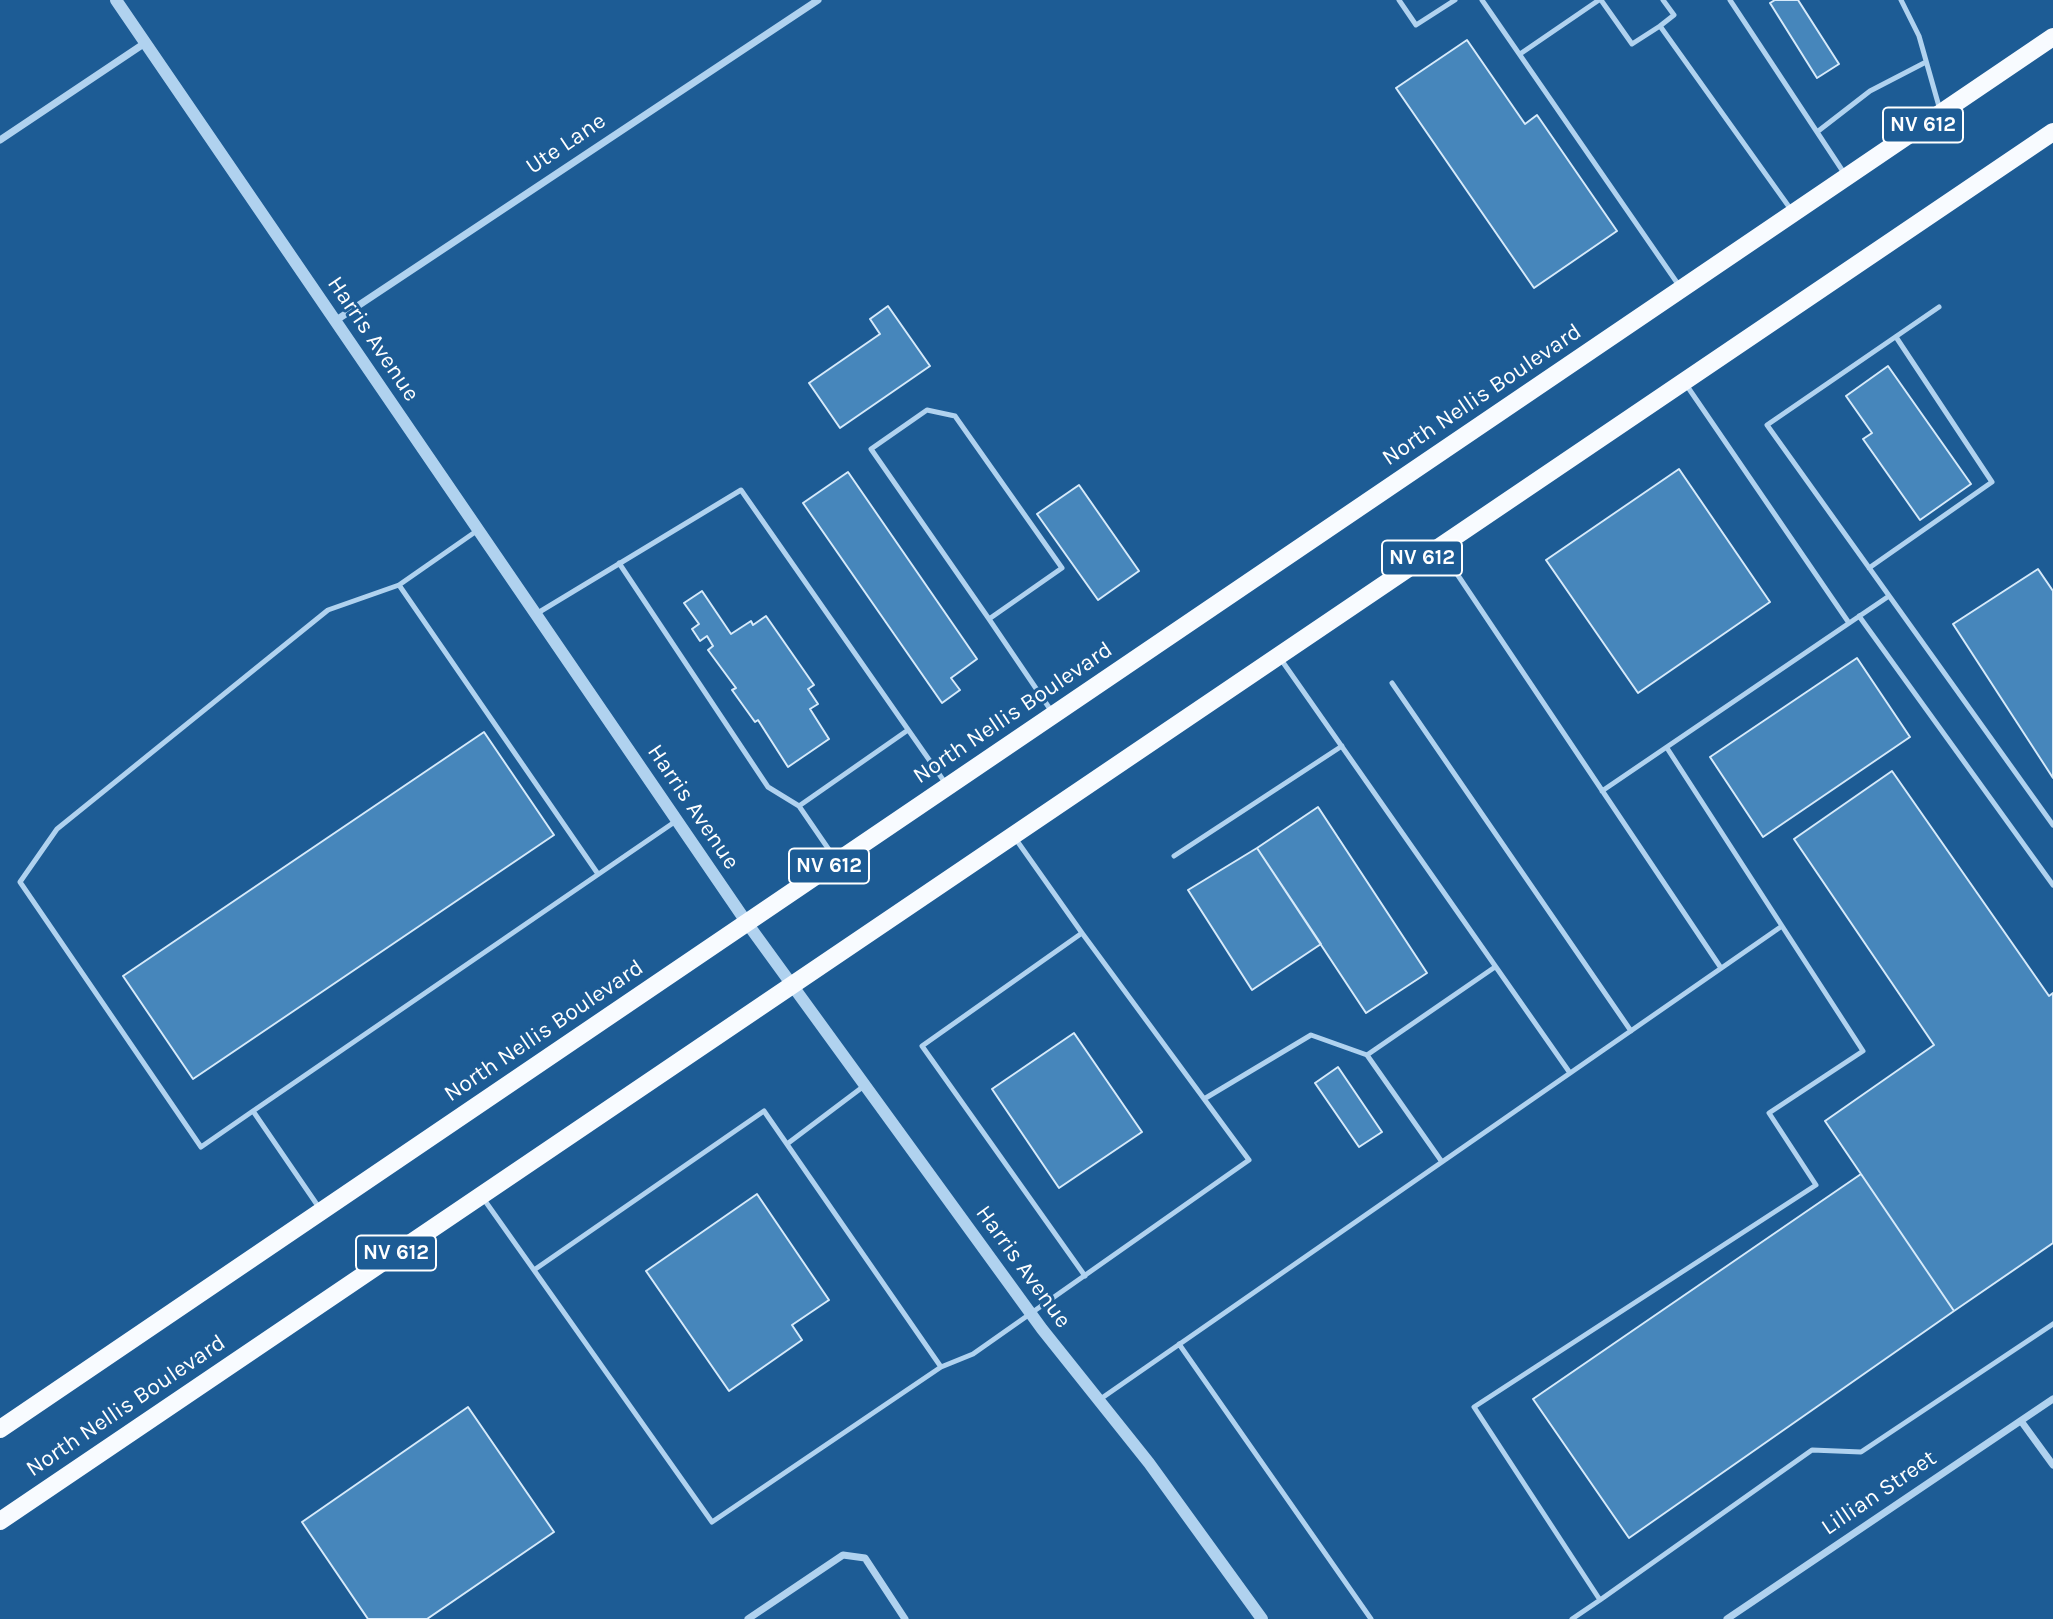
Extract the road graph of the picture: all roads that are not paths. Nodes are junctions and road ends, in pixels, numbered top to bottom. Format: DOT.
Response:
graph roads {
  1 [pos="116,0"];
  2 [pos="818,0"];
  3 [pos="1399,0"];
  4 [pos="1455,0"];
  5 [pos="1600,0"];
  6 [pos="1664,0"];
  7 [pos="1730,0"];
  8 [pos="1901,0"];
  9 [pos="1660,26"];
  10 [pos="2053,37"];
  11 [pos="145,43"];
  12 [pos="1520,54"];
  13 [pos="1926,62"];
  14 [pos="1527,65"];
  15 [pos="1941,113"];
  16 [pos="1817,132"];
  17 [pos="2053,132"];
  18 [pos="0,140"];
  19 [pos="1847,177"];
  20 [pos="1793,213"];
  21 [pos="1681,289"];
  22 [pos="1939,307"];
  23 [pos="335,321"];
  24 [pos="1896,337"];
  25 [pos="1684,381"];
  26 [pos="478,530"];
  27 [pos="1439,547"];
  28 [pos="620,563"];
  29 [pos="1869,568"];
  30 [pos="399,585"];
  31 [pos="1889,596"];
  32 [pos="536,614"];
  33 [pos="1859,616"];
  34 [pos="989,619"];
  35 [pos="1849,623"];
  36 [pos="1278,656"];
  37 [pos="1392,683"];
  38 [pos="1054,715"];
  39 [pos="908,730"];
  40 [pos="1342,746"];
  41 [pos="1667,748"];
  42 [pos="948,787"];
  43 [pos="1602,792"];
  44 [pos="799,806"];
  45 [pos="677,820"];
  46 [pos="2053,825"];
  47 [pos="1013,835"];
  48 [pos="1174,856"];
  49 [pos="837,861"];
  50 [pos="598,874"];
  51 [pos="2053,885"];
  52 [pos="747,923"];
  53 [pos="1782,926"];
  54 [pos="1082,933"];
  55 [pos="1495,967"];
  56 [pos="1721,968"];
  57 [pos="791,985"];
  58 [pos="1631,1031"];
  59 [pos="1367,1055"];
  60 [pos="1570,1073"];
  61 [pos="864,1086"];
  62 [pos="1204,1099"];
  63 [pos="253,1111"];
  64 [pos="787,1144"];
  65 [pos="1442,1161"];
  66 [pos="481,1195"];
  67 [pos="321,1212"];
  68 [pos="534,1270"];
  69 [pos="1084,1276"];
  70 [pos="1031,1314"];
  71 [pos="2053,1324"];
  72 [pos="1179,1344"];
  73 [pos="941,1367"];
  74 [pos="2053,1399"];
  75 [pos="1099,1400"];
  76 [pos="2021,1421"];
  77 [pos="0,1429"];
  78 [pos="2053,1465"];
  79 [pos="0,1521"];
  80 [pos="1600,1600"];
  81 [pos="748,1619"];
  82 [pos="905,1619"];
  83 [pos="1262,1619"];
  84 [pos="1371,1619"];
  85 [pos="1572,1619"];
  86 [pos="1727,1619"];
  1 -- 11 [label="street, Harris Avenue"];
  2 -- 23 [label="street, Ute Lane"];
  3 -- 4 [label="lane"];
  5 -- 9 [label="lane"];
  5 -- 12 [label="lane"];
  6 -- 9 [label="lane"];
  7 -- 16 [label="lane"];
  8 -- 13 [label="lane"];
  9 -- 20 [label="lane"];
  10 -- 15 [label="main road, North Nellis Boulevard / NV 612"];
  11 -- 18 [label="street"];
  11 -- 23 [label="street, Harris Avenue"];
  12 -- 14 [label="lane"];
  12 -- 14 [label="lane"];
  13 -- 15 [label="lane"];
  13 -- 16 [label="lane"];
  14 -- 21 [label="lane"];
  15 -- 19 [label="main road, North Nellis Boulevard / NV 612"];
  16 -- 19 [label="lane"];
  17 -- 25 [label="main road, North Nellis Boulevard / NV 612"];
  19 -- 20 [label="main road, North Nellis Boulevard / NV 612"];
  20 -- 21 [label="main road, North Nellis Boulevard / NV 612"];
  21 -- 38 [label="main road, North Nellis Boulevard / NV 612"];
  22 -- 24 [label="lane"];
  23 -- 26 [label="street, Harris Avenue"];
  24 -- 29 [label="lane"];
  24 -- 29 [label="lane"];
  25 -- 27 [label="main road, North Nellis Boulevard / NV 612"];
  25 -- 35 [label="lane"];
  26 -- 30 [label="lane"];
  26 -- 32 [label="street, Harris Avenue"];
  27 -- 36 [label="main road, North Nellis Boulevard / NV 612"];
  27 -- 43 [label="lane"];
  28 -- 32 [label="lane"];
  28 -- 39 [label="lane"];
  28 -- 44 [label="lane"];
  29 -- 31 [label="lane"];
  30 -- 50 [label="lane"];
  30 -- 63 [label="lane"];
  31 -- 33 [label="lane"];
  31 -- 46 [label="lane"];
  32 -- 45 [label="street, Harris Avenue"];
  33 -- 35 [label="lane"];
  33 -- 51 [label="lane"];
  34 -- 34 [label="lane"];
  34 -- 38 [label="lane"];
  35 -- 41 [label="lane"];
  36 -- 40 [label="lane"];
  36 -- 47 [label="main road, North Nellis Boulevard / NV 612"];
  37 -- 58 [label="lane"];
  38 -- 42 [label="main road, North Nellis Boulevard / NV 612"];
  39 -- 42 [label="lane"];
  39 -- 44 [label="lane"];
  40 -- 48 [label="lane"];
  40 -- 55 [label="lane"];
  41 -- 43 [label="lane"];
  41 -- 53 [label="lane"];
  42 -- 49 [label="main road, North Nellis Boulevard / NV 612"];
  43 -- 56 [label="lane"];
  44 -- 49 [label="lane"];
  45 -- 50 [label="lane"];
  45 -- 52 [label="street, Harris Avenue"];
  47 -- 54 [label="lane"];
  47 -- 57 [label="main road, North Nellis Boulevard / NV 612"];
  49 -- 52 [label="main road, North Nellis Boulevard / NV 612"];
  50 -- 63 [label="lane"];
  52 -- 57 [label="street, Harris Avenue"];
  52 -- 67 [label="main road, North Nellis Boulevard / NV 612"];
  53 -- 56 [label="lane"];
  53 -- 80 [label="lane"];
  54 -- 62 [label="lane"];
  54 -- 69 [label="lane"];
  55 -- 59 [label="lane"];
  55 -- 60 [label="lane"];
  56 -- 58 [label="lane"];
  57 -- 61 [label="street, Harris Avenue"];
  57 -- 66 [label="main road, North Nellis Boulevard / NV 612"];
  58 -- 60 [label="lane"];
  59 -- 62 [label="lane"];
  59 -- 65 [label="lane"];
  60 -- 65 [label="lane"];
  61 -- 64 [label="lane"];
  61 -- 70 [label="street, Harris Avenue"];
  62 -- 69 [label="lane"];
  63 -- 67 [label="lane"];
  64 -- 68 [label="lane"];
  64 -- 73 [label="lane"];
  65 -- 72 [label="lane"];
  66 -- 68 [label="lane"];
  66 -- 79 [label="main road, North Nellis Boulevard / NV 612"];
  67 -- 77 [label="main road, North Nellis Boulevard / NV 612"];
  68 -- 73 [label="lane"];
  69 -- 70 [label="lane"];
  70 -- 73 [label="lane"];
  70 -- 75 [label="street, Harris Avenue"];
  71 -- 80 [label="lane"];
  72 -- 75 [label="lane"];
  72 -- 84 [label="lane"];
  74 -- 76 [label="street, Lillian Street"];
  75 -- 83 [label="street, Harris Avenue"];
  76 -- 78 [label="street"];
  76 -- 86 [label="street, Lillian Street"];
  80 -- 85 [label="lane"];
  81 -- 82 [label="street"];
}
